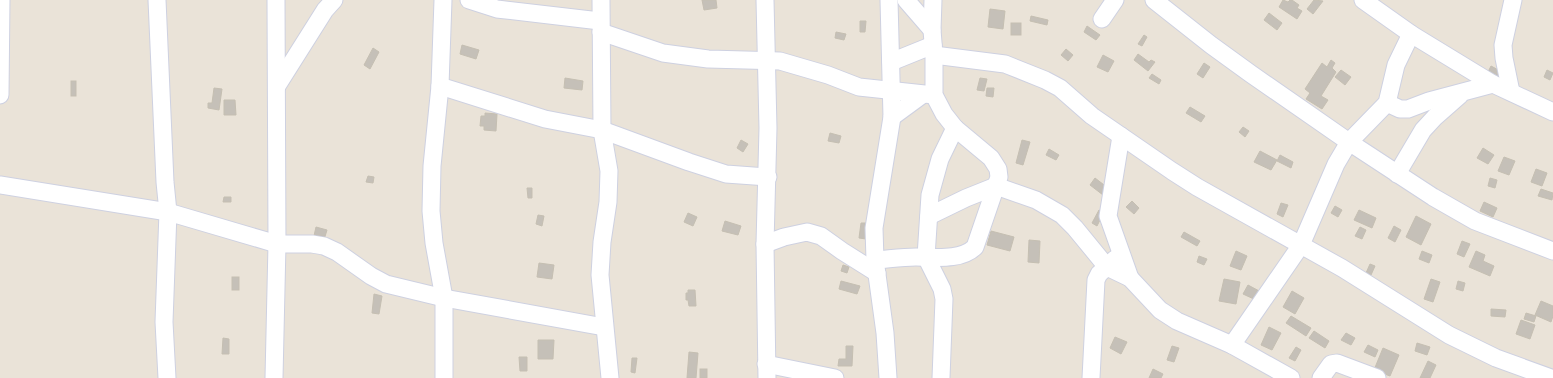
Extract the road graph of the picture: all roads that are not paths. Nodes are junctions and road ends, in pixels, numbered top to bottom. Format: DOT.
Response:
graph roads {
  1 [pos="1,0"];
  2 [pos="157,0"];
  3 [pos="276,0"];
  4 [pos="334,0"];
  5 [pos="443,0"];
  6 [pos="469,0"];
  7 [pos="601,0"];
  8 [pos="765,0"];
  9 [pos="889,0"];
  10 [pos="906,0"];
  11 [pos="933,0"];
  12 [pos="1114,0"];
  13 [pos="1154,0"];
  14 [pos="1363,0"];
  15 [pos="1513,0"];
  16 [pos="1102,19"];
  17 [pos="601,26"];
  18 [pos="1411,34"];
  19 [pos="933,44"];
  20 [pos="766,61"];
  21 [pos="890,62"];
  22 [pos="1468,69"];
  23 [pos="1493,84"];
  24 [pos="276,86"];
  25 [pos="440,86"];
  26 [pos="890,91"];
  27 [pos="1511,92"];
  28 [pos="1458,94"];
  29 [pos="0,95"];
  30 [pos="928,95"];
  31 [pos="1387,103"];
  32 [pos="1553,112"];
  33 [pos="892,117"];
  34 [pos="955,128"];
  35 [pos="602,130"];
  36 [pos="1121,136"];
  37 [pos="1349,142"];
  38 [pos="1397,174"];
  39 [pos="768,177"];
  40 [pos="0,184"];
  41 [pos="996,186"];
  42 [pos="168,212"];
  43 [pos="929,216"];
  44 [pos="277,244"];
  45 [pos="764,244"];
  46 [pos="1301,245"];
  47 [pos="1553,251"];
  48 [pos="1122,252"];
  49 [pos="926,257"];
  50 [pos="876,267"];
  51 [pos="1108,267"];
  52 [pos="1130,278"];
  53 [pos="444,298"];
  54 [pos="604,327"];
  55 [pos="1232,345"];
  56 [pos="766,371"];
  57 [pos="167,378"];
  58 [pos="274,378"];
  59 [pos="444,378"];
  60 [pos="610,378"];
  61 [pos="835,378"];
  62 [pos="888,378"];
  63 [pos="941,378"];
  64 [pos="1091,378"];
  65 [pos="1291,378"];
  66 [pos="1320,378"];
  67 [pos="1377,378"];
  68 [pos="1551,378"];
  1 -- 29 [label="street"];
  2 -- 42 [label="street"];
  3 -- 24 [label="street"];
  4 -- 24 [label="street"];
  5 -- 25 [label="street"];
  6 -- 17 [label="street"];
  7 -- 17 [label="street"];
  8 -- 20 [label="street"];
  9 -- 21 [label="street"];
  10 -- 19 [label="street"];
  11 -- 19 [label="street"];
  12 -- 16 [label="street"];
  13 -- 37 [label="street"];
  14 -- 18 [label="street"];
  15 -- 27 [label="street"];
  17 -- 20 [label="street"];
  17 -- 35 [label="street"];
  18 -- 22 [label="street"];
  18 -- 31 [label="street"];
  19 -- 21 [label="street"];
  19 -- 30 [label="street"];
  19 -- 36 [label="street"];
  20 -- 26 [label="street"];
  20 -- 39 [label="street"];
  21 -- 26 [label="street"];
  22 -- 23 [label="street"];
  22 -- 28 [label="street"];
  23 -- 27 [label="street"];
  23 -- 28 [label="street"];
  24 -- 44 [label="street"];
  25 -- 35 [label="street"];
  25 -- 53 [label="street"];
  26 -- 30 [label="street"];
  26 -- 33 [label="street"];
  27 -- 32 [label="street"];
  28 -- 31 [label="street"];
  28 -- 38 [label="street"];
  30 -- 33 [label="street"];
  30 -- 34 [label="street"];
  31 -- 37 [label="street"];
  33 -- 50 [label="street"];
  34 -- 41 [label="street"];
  34 -- 43 [label="street"];
  35 -- 39 [label="street"];
  35 -- 54 [label="street"];
  36 -- 46 [label="street"];
  36 -- 48 [label="street"];
  37 -- 38 [label="street"];
  37 -- 46 [label="street"];
  38 -- 47 [label="street"];
  39 -- 45 [label="street"];
  40 -- 42 [label="street"];
  41 -- 43 [label="street"];
  41 -- 49 [label="street"];
  41 -- 51 [label="street"];
  42 -- 44 [label="street"];
  42 -- 57 [label="street"];
  43 -- 49 [label="street"];
  44 -- 53 [label="street"];
  44 -- 58 [label="street"];
  45 -- 50 [label="street"];
  45 -- 56 [label="street"];
  46 -- 55 [label="street"];
  46 -- 68 [label="street"];
  48 -- 51 [label="street"];
  48 -- 52 [label="street"];
  49 -- 50 [label="street"];
  49 -- 63 [label="street"];
  50 -- 62 [label="street"];
  51 -- 52 [label="street"];
  51 -- 64 [label="street"];
  52 -- 55 [label="street"];
  53 -- 54 [label="street"];
  53 -- 59 [label="street"];
  54 -- 60 [label="street"];
  55 -- 65 [label="street"];
  56 -- 61 [label="street"];
  66 -- 67 [label="street"];
}
